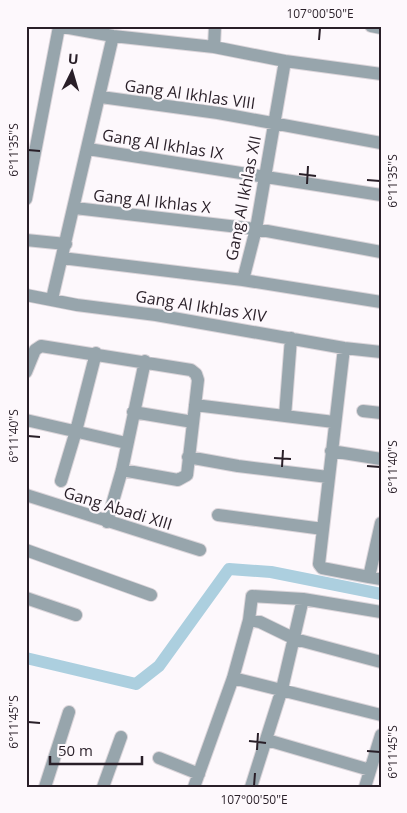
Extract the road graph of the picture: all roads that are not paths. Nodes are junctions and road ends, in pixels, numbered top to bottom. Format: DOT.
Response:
graph roads {
  1 [pos="58,26"];
  2 [pos="216,26"];
  3 [pos="371,26"];
  4 [pos="381,28"];
  5 [pos="113,36"];
  6 [pos="214,47"];
  7 [pos="285,61"];
  8 [pos="381,74"];
  9 [pos="101,97"];
  10 [pos="274,123"];
  11 [pos="381,144"];
  12 [pos="88,149"];
  13 [pos="263,176"];
  14 [pos="381,195"];
  15 [pos="26,199"];
  16 [pos="74,208"];
  17 [pos="256,229"];
  18 [pos="26,240"];
  19 [pos="66,244"];
  20 [pos="381,252"];
  21 [pos="62,258"];
  22 [pos="243,280"];
  23 [pos="26,295"];
  24 [pos="52,299"];
  25 [pos="381,302"];
  26 [pos="291,338"];
  27 [pos="344,348"];
  28 [pos="381,352"];
  29 [pos="96,354"];
  30 [pos="145,361"];
  31 [pos="26,369"];
  32 [pos="195,405"];
  33 [pos="363,411"];
  34 [pos="134,412"];
  35 [pos="381,413"];
  36 [pos="285,416"];
  37 [pos="26,420"];
  38 [pos="193,422"];
  39 [pos="334,422"];
  40 [pos="76,431"];
  41 [pos="126,443"];
  42 [pos="330,451"];
  43 [pos="188,457"];
  44 [pos="381,459"];
  45 [pos="122,470"];
  46 [pos="328,477"];
  47 [pos="61,481"];
  48 [pos="26,495"];
  49 [pos="218,515"];
  50 [pos="107,522"];
  51 [pos="381,523"];
  52 [pos="323,529"];
  53 [pos="26,550"];
  54 [pos="200,550"];
  55 [pos="375,578"];
  56 [pos="151,595"];
  57 [pos="26,598"];
  58 [pos="303,600"];
  59 [pos="381,612"];
  60 [pos="76,615"];
  61 [pos="249,620"];
  62 [pos="295,639"];
  63 [pos="381,662"];
  64 [pos="234,678"];
  65 [pos="282,689"];
  66 [pos="69,712"];
  67 [pos="381,715"];
  68 [pos="381,735"];
  69 [pos="121,737"];
  70 [pos="267,740"];
  71 [pos="159,758"];
  72 [pos="370,770"];
  73 [pos="198,774"];
  74 [pos="45,787"];
  75 [pos="103,787"];
  76 [pos="194,787"];
  77 [pos="251,787"];
  78 [pos="365,787"];
  1 -- 5 [label="street"];
  1 -- 15 [label="street"];
  2 -- 6 [label="street"];
  3 -- 4 [label="street"];
  5 -- 6 [label="street"];
  5 -- 9 [label="street"];
  6 -- 7 [label="street"];
  7 -- 8 [label="street"];
  7 -- 10 [label="street, Gang Al Ikhlas XII"];
  9 -- 10 [label="street, Gang Al Ikhlas VIII"];
  9 -- 12 [label="street"];
  10 -- 11 [label="street, Gang Al Ikhlas VIII"];
  10 -- 13 [label="street, Gang Al Ikhlas XII"];
  12 -- 13 [label="street, Gang Al Ikhlas IX"];
  12 -- 16 [label="street"];
  13 -- 14 [label="street, Gang Al Ikhlas IX"];
  13 -- 17 [label="street, Gang Al Ikhlas XII"];
  16 -- 17 [label="street, Gang Al Ikhlas X"];
  16 -- 19 [label="street"];
  17 -- 20 [label="street, Gang Al Ikhlas X"];
  17 -- 22 [label="street, Gang Al Ikhlas XII"];
  18 -- 19 [label="street"];
  19 -- 21 [label="street"];
  21 -- 22 [label="street, Gang Al Ikhlas XII"];
  21 -- 24 [label="street"];
  22 -- 25 [label="street"];
  23 -- 24 [label="street, Gang Al Ikhlas XIV"];
  24 -- 26 [label="street, Gang Al Ikhlas XIV"];
  26 -- 27 [label="street, Gang Al Ikhlas XIV"];
  26 -- 36 [label="street"];
  27 -- 28 [label="street, Gang Al Ikhlas XIV"];
  27 -- 39 [label="street"];
  29 -- 30 [label="street"];
  29 -- 31 [label="street"];
  29 -- 40 [label="street"];
  30 -- 32 [label="street"];
  30 -- 34 [label="street"];
  32 -- 36 [label="street"];
  32 -- 38 [label="street"];
  33 -- 35 [label="street"];
  34 -- 38 [label="street"];
  34 -- 41 [label="street"];
  36 -- 39 [label="street"];
  37 -- 40 [label="street"];
  38 -- 43 [label="street"];
  39 -- 42 [label="street"];
  40 -- 41 [label="street"];
  40 -- 47 [label="street"];
  41 -- 45 [label="street"];
  42 -- 44 [label="street"];
  42 -- 46 [label="street"];
  43 -- 45 [label="street"];
  43 -- 46 [label="street"];
  45 -- 50 [label="street"];
  46 -- 52 [label="street"];
  48 -- 50 [label="street, Gang Abadi XIII"];
  49 -- 52 [label="street"];
  50 -- 54 [label="street, Gang Abadi XIII"];
  51 -- 55 [label="street"];
  52 -- 55 [label="street"];
  53 -- 56 [label="street"];
  57 -- 60 [label="street"];
  58 -- 59 [label="street"];
  58 -- 61 [label="street"];
  58 -- 62 [label="street"];
  61 -- 62 [label="street"];
  61 -- 64 [label="street"];
  62 -- 63 [label="street"];
  62 -- 65 [label="street"];
  64 -- 65 [label="street"];
  64 -- 73 [label="street"];
  65 -- 67 [label="street"];
  65 -- 70 [label="street"];
  66 -- 74 [label="street"];
  68 -- 72 [label="street"];
  69 -- 75 [label="street"];
  70 -- 72 [label="street"];
  70 -- 77 [label="street"];
  71 -- 73 [label="street"];
  72 -- 78 [label="street"];
  73 -- 76 [label="street"];
}
